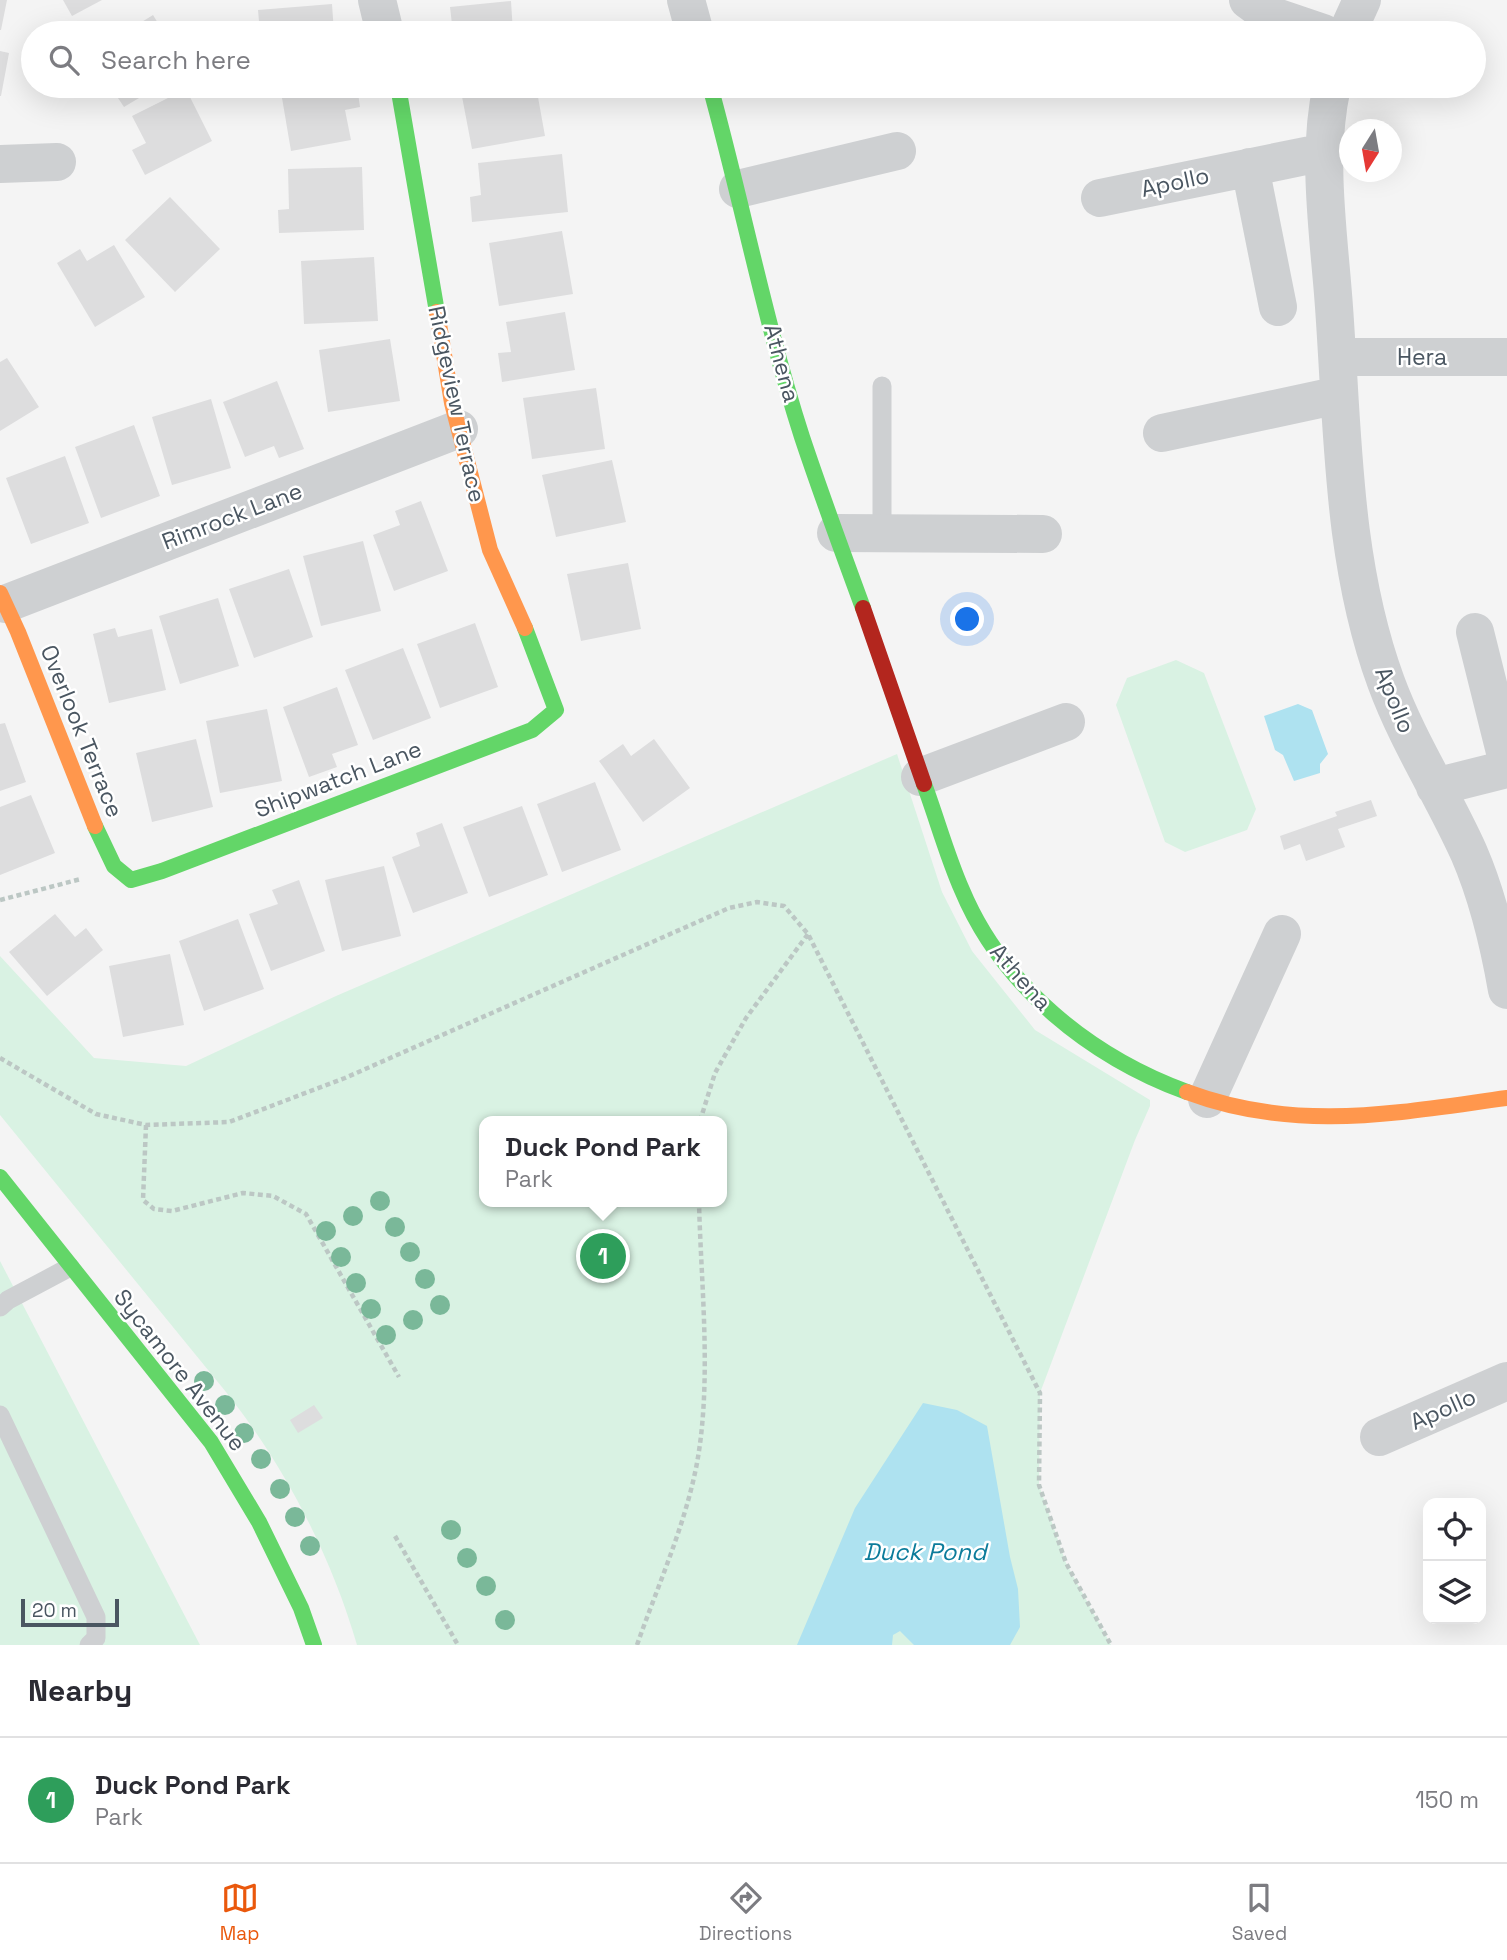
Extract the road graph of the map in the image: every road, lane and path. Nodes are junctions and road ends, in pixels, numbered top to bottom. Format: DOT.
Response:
graph roads {
  1 [pos="377,0"];
  2 [pos="686,0"];
  3 [pos="1248,0"];
  4 [pos="1362,0"];
  5 [pos="383,21"];
  6 [pos="692,21"];
  7 [pos="1288,21"];
  8 [pos="1352,21"];
  9 [pos="400,98"];
  10 [pos="713,98"];
  11 [pos="1331,98"];
  12 [pos="897,151"];
  13 [pos="1325,152"];
  14 [pos="57,162"];
  15 [pos="0,164"];
  16 [pos="1250,167"];
  17 [pos="738,190"];
  18 [pos="1100,198"];
  19 [pos="1278,307"];
  20 [pos="1507,357"];
  21 [pos="1338,376"];
  22 [pos="881,386"];
  23 [pos="459,429"];
  24 [pos="1161,433"];
  25 [pos="836,533"];
  26 [pos="882,533"];
  27 [pos="1043,534"];
  28 [pos="2,598"];
  29 [pos="1475,632"];
  30 [pos="556,710"];
  31 [pos="1066,722"];
  32 [pos="1507,760"];
  33 [pos="1507,769"];
  34 [pos="920,777"];
  35 [pos="1436,787"];
  36 [pos="114,866"];
  37 [pos="131,880"];
  38 [pos="0,900"];
  39 [pos="808,934"];
  40 [pos="1282,934"];
  41 [pos="1507,990"];
  42 [pos="0,1058"];
  43 [pos="1507,1098"];
  44 [pos="1207,1099"];
  45 [pos="702,1116"];
  46 [pos="146,1125"];
  47 [pos="0,1177"];
  48 [pos="699,1207"];
  49 [pos="70,1267"];
  50 [pos="0,1307"];
  51 [pos="399,1377"];
  52 [pos="1507,1381"];
  53 [pos="0,1415"];
  54 [pos="1379,1437"];
  55 [pos="395,1536"];
  56 [pos="89,1645"];
  57 [pos="314,1645"];
  58 [pos="458,1645"];
  59 [pos="637,1645"];
  60 [pos="1111,1645"];
  1 -- 5 [label="street"];
  2 -- 6 [label="street"];
  3 -- 7 [label="street"];
  4 -- 8 [label="street"];
  9 -- 23 [label="street, Ridgeview Terrace"];
  10 -- 17 [label="street, Athena"];
  11 -- 13 [label="street, Apollo"];
  12 -- 17 [label="street"];
  13 -- 16 [label="street, Apollo"];
  13 -- 21 [label="street, Apollo"];
  14 -- 15 [label="street"];
  16 -- 18 [label="street, Apollo"];
  16 -- 19 [label="street"];
  17 -- 25 [label="street, Athena"];
  20 -- 21 [label="street, Hera"];
  21 -- 24 [label="street"];
  21 -- 35 [label="street, Apollo"];
  22 -- 26 [label="lane"];
  23 -- 28 [label="street, Rimrock Lane"];
  23 -- 30 [label="street, Ridgeview Terrace"];
  25 -- 26 [label="street"];
  25 -- 34 [label="street, Athena"];
  26 -- 27 [label="street"];
  28 -- 36 [label="street, Overlook Terrace"];
  29 -- 32 [label="street"];
  30 -- 37 [label="street, Shipwatch Lane"];
  31 -- 34 [label="street"];
  33 -- 35 [label="street"];
  34 -- 44 [label="street, Athena"];
  35 -- 41 [label="street, Apollo"];
  36 -- 37 [label="street, Overlook Terrace"];
  36 -- 38 [label="path"];
  39 -- 45 [label="path"];
  39 -- 46 [label="path"];
  39 -- 60 [label="path"];
  40 -- 44 [label="street"];
  42 -- 46 [label="path"];
  43 -- 44 [label="street, Athena"];
  46 -- 51 [label="path"];
  47 -- 49 [label="street, Sycamore Avenue"];
  48 -- 59 [label="path"];
  49 -- 50 [label="lane"];
  49 -- 57 [label="street, Sycamore Avenue"];
  52 -- 54 [label="street, Apollo"];
  53 -- 56 [label="lane"];
  55 -- 58 [label="path"];
}
